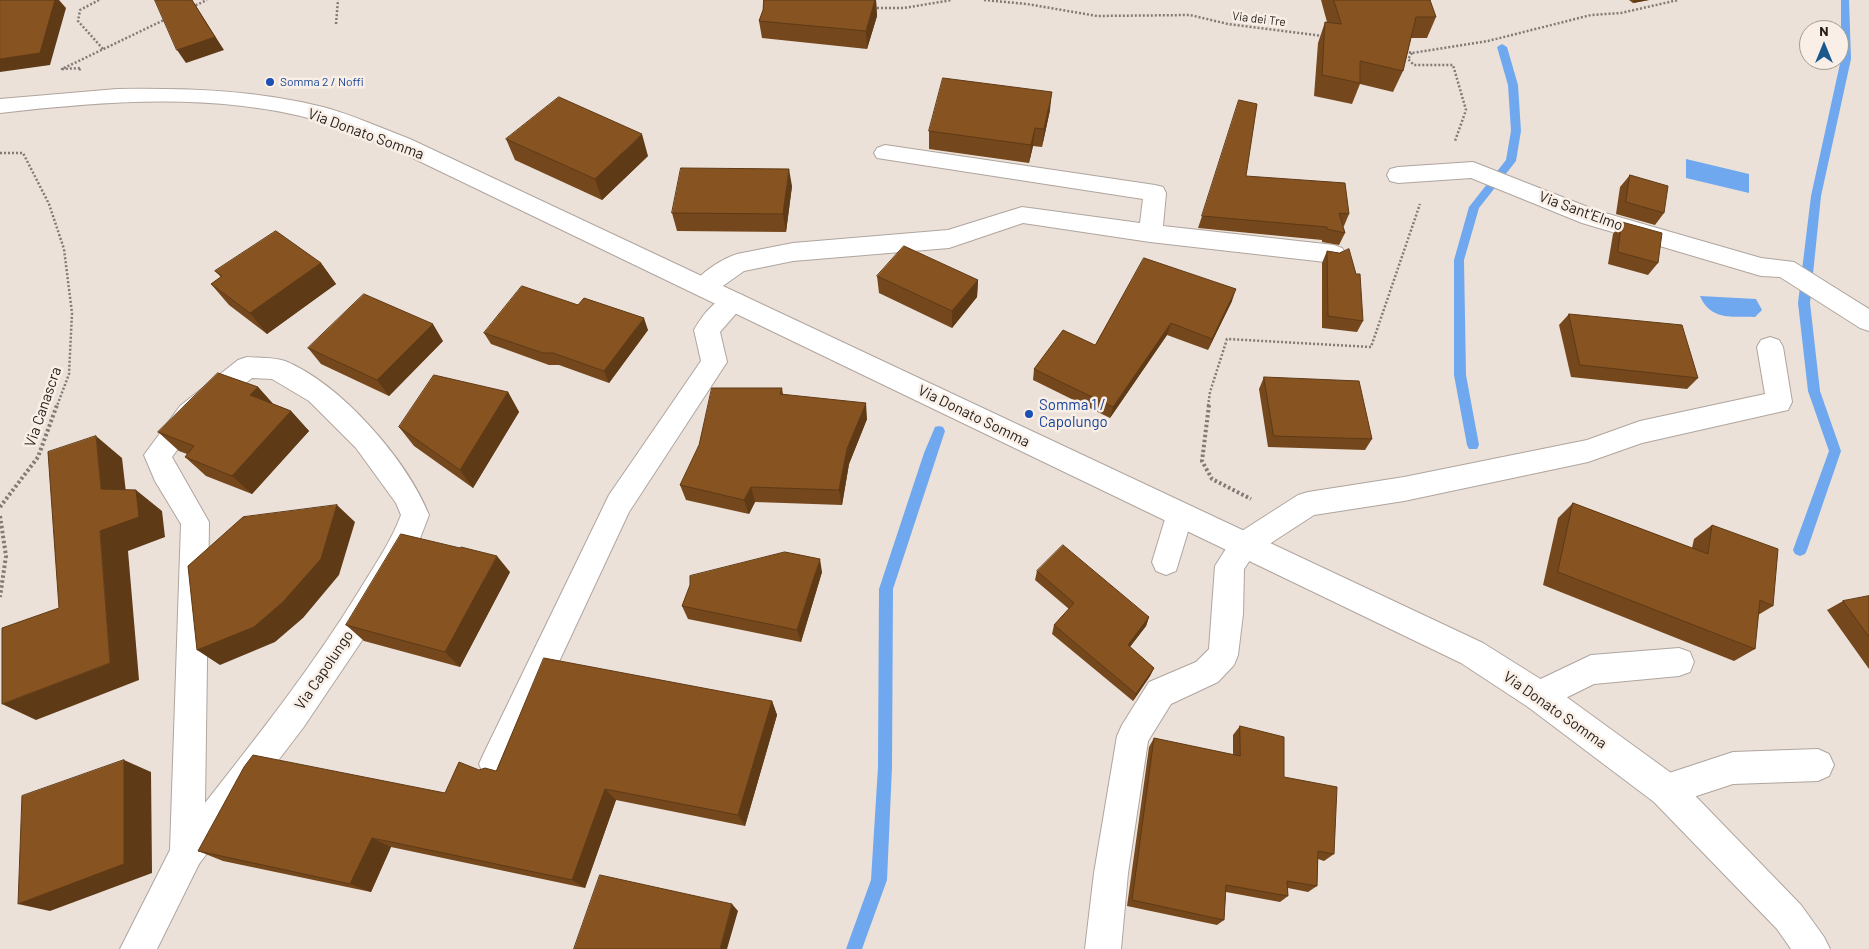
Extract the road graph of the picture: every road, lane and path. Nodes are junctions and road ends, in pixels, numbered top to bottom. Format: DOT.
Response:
graph roads {
  1 [pos="99,0"];
  2 [pos="207,0"];
  3 [pos="338,0"];
  4 [pos="952,0"];
  5 [pos="984,0"];
  6 [pos="1678,0"];
  7 [pos="190,8"];
  8 [pos="866,8"];
  9 [pos="172,16"];
  10 [pos="336,24"];
  11 [pos="1326,37"];
  12 [pos="103,49"];
  13 [pos="1402,51"];
  14 [pos="1412,53"];
  15 [pos="62,74"];
  16 [pos="0,106"];
  17 [pos="1454,146"];
  18 [pos="0,153"];
  19 [pos="885,153"];
  20 [pos="1398,175"];
  21 [pos="1150,233"];
  22 [pos="1334,254"];
  23 [pos="704,287"];
  24 [pos="734,302"];
  25 [pos="1869,320"];
  26 [pos="1770,347"];
  27 [pos="0,507"];
  28 [pos="1179,515"];
  29 [pos="0,516"];
  30 [pos="1286,518"];
  31 [pos="1244,545"];
  32 [pos="1166,562"];
  33 [pos="0,597"];
  34 [pos="1678,662"];
  35 [pos="1539,696"];
  36 [pos="495,764"];
  37 [pos="1818,765"];
  38 [pos="1666,790"];
  39 [pos="187,852"];
  40 [pos="138,949"];
  41 [pos="1103,949"];
  42 [pos="1812,949"];
  1 -- 12 [label="path"];
  2 -- 7 [label="path"];
  3 -- 10 [label="path"];
  4 -- 8 [label="path"];
  5 -- 11 [label="path, Via dei Tre"];
  6 -- 14 [label="path"];
  9 -- 12 [label="path"];
  12 -- 15 [label="path"];
  13 -- 14 [label="path"];
  14 -- 17 [label="path"];
  16 -- 23 [label="street, Via Donato Somma"];
  18 -- 27 [label="path, Via Canascra"];
  19 -- 21 [label="street"];
  20 -- 25 [label="street, Via Sant'Elmo"];
  20 -- 30 [label="path"];
  21 -- 22 [label="street"];
  21 -- 23 [label="street"];
  23 -- 24 [label="street, Via Donato Somma"];
  24 -- 28 [label="street, Via Donato Somma"];
  24 -- 36 [label="street"];
  26 -- 30 [label="street"];
  28 -- 31 [label="street, Via Donato Somma"];
  28 -- 32 [label="street"];
  29 -- 33 [label="path"];
  30 -- 31 [label="street"];
  31 -- 35 [label="street, Via Donato Somma"];
  31 -- 41 [label="street"];
  34 -- 35 [label="street"];
  35 -- 38 [label="street, Via Donato Somma"];
  37 -- 38 [label="street"];
  38 -- 42 [label="street, Via Donato Somma"];
  39 -- 39 [label="street, Via Capolungo"];
  39 -- 40 [label="street, Via Capolungo"];
}
